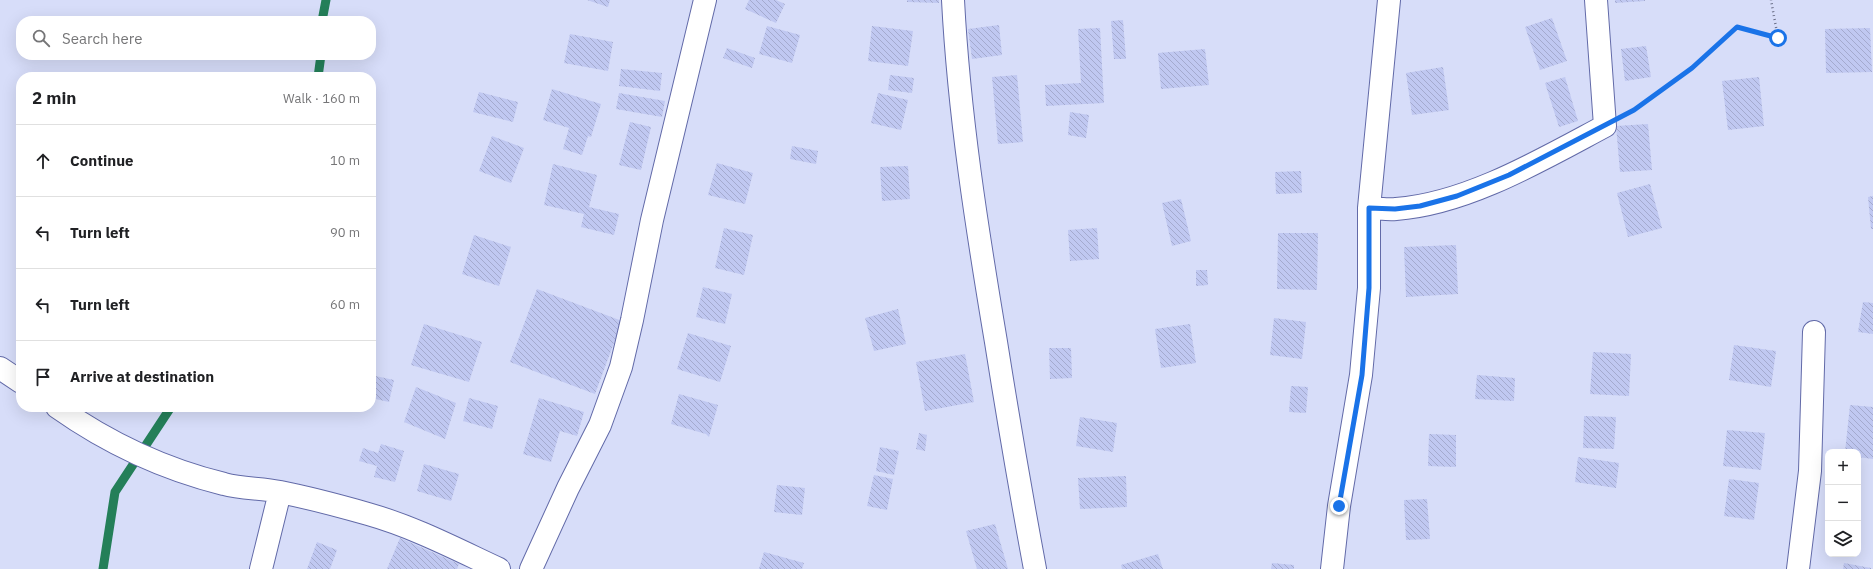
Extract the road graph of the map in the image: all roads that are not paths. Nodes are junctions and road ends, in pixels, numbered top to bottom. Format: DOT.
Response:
graph roads {
  1 [pos="705,0"];
  2 [pos="953,0"];
  3 [pos="1388,0"];
  4 [pos="1596,0"];
  5 [pos="1369,208"];
  6 [pos="1814,332"];
  7 [pos="0,368"];
  8 [pos="16,379"];
  9 [pos="64,412"];
  10 [pos="280,492"];
  11 [pos="261,569"];
  12 [pos="499,569"];
  13 [pos="531,569"];
  14 [pos="1035,569"];
  15 [pos="1332,569"];
  16 [pos="1798,569"];
  1 -- 13 [label="street"];
  2 -- 14 [label="street"];
  3 -- 5 [label="street"];
  4 -- 5 [label="street"];
  5 -- 15 [label="street"];
  6 -- 16 [label="street"];
  7 -- 8 [label="street"];
  9 -- 10 [label="street"];
  10 -- 11 [label="street"];
  10 -- 12 [label="street"];
}
